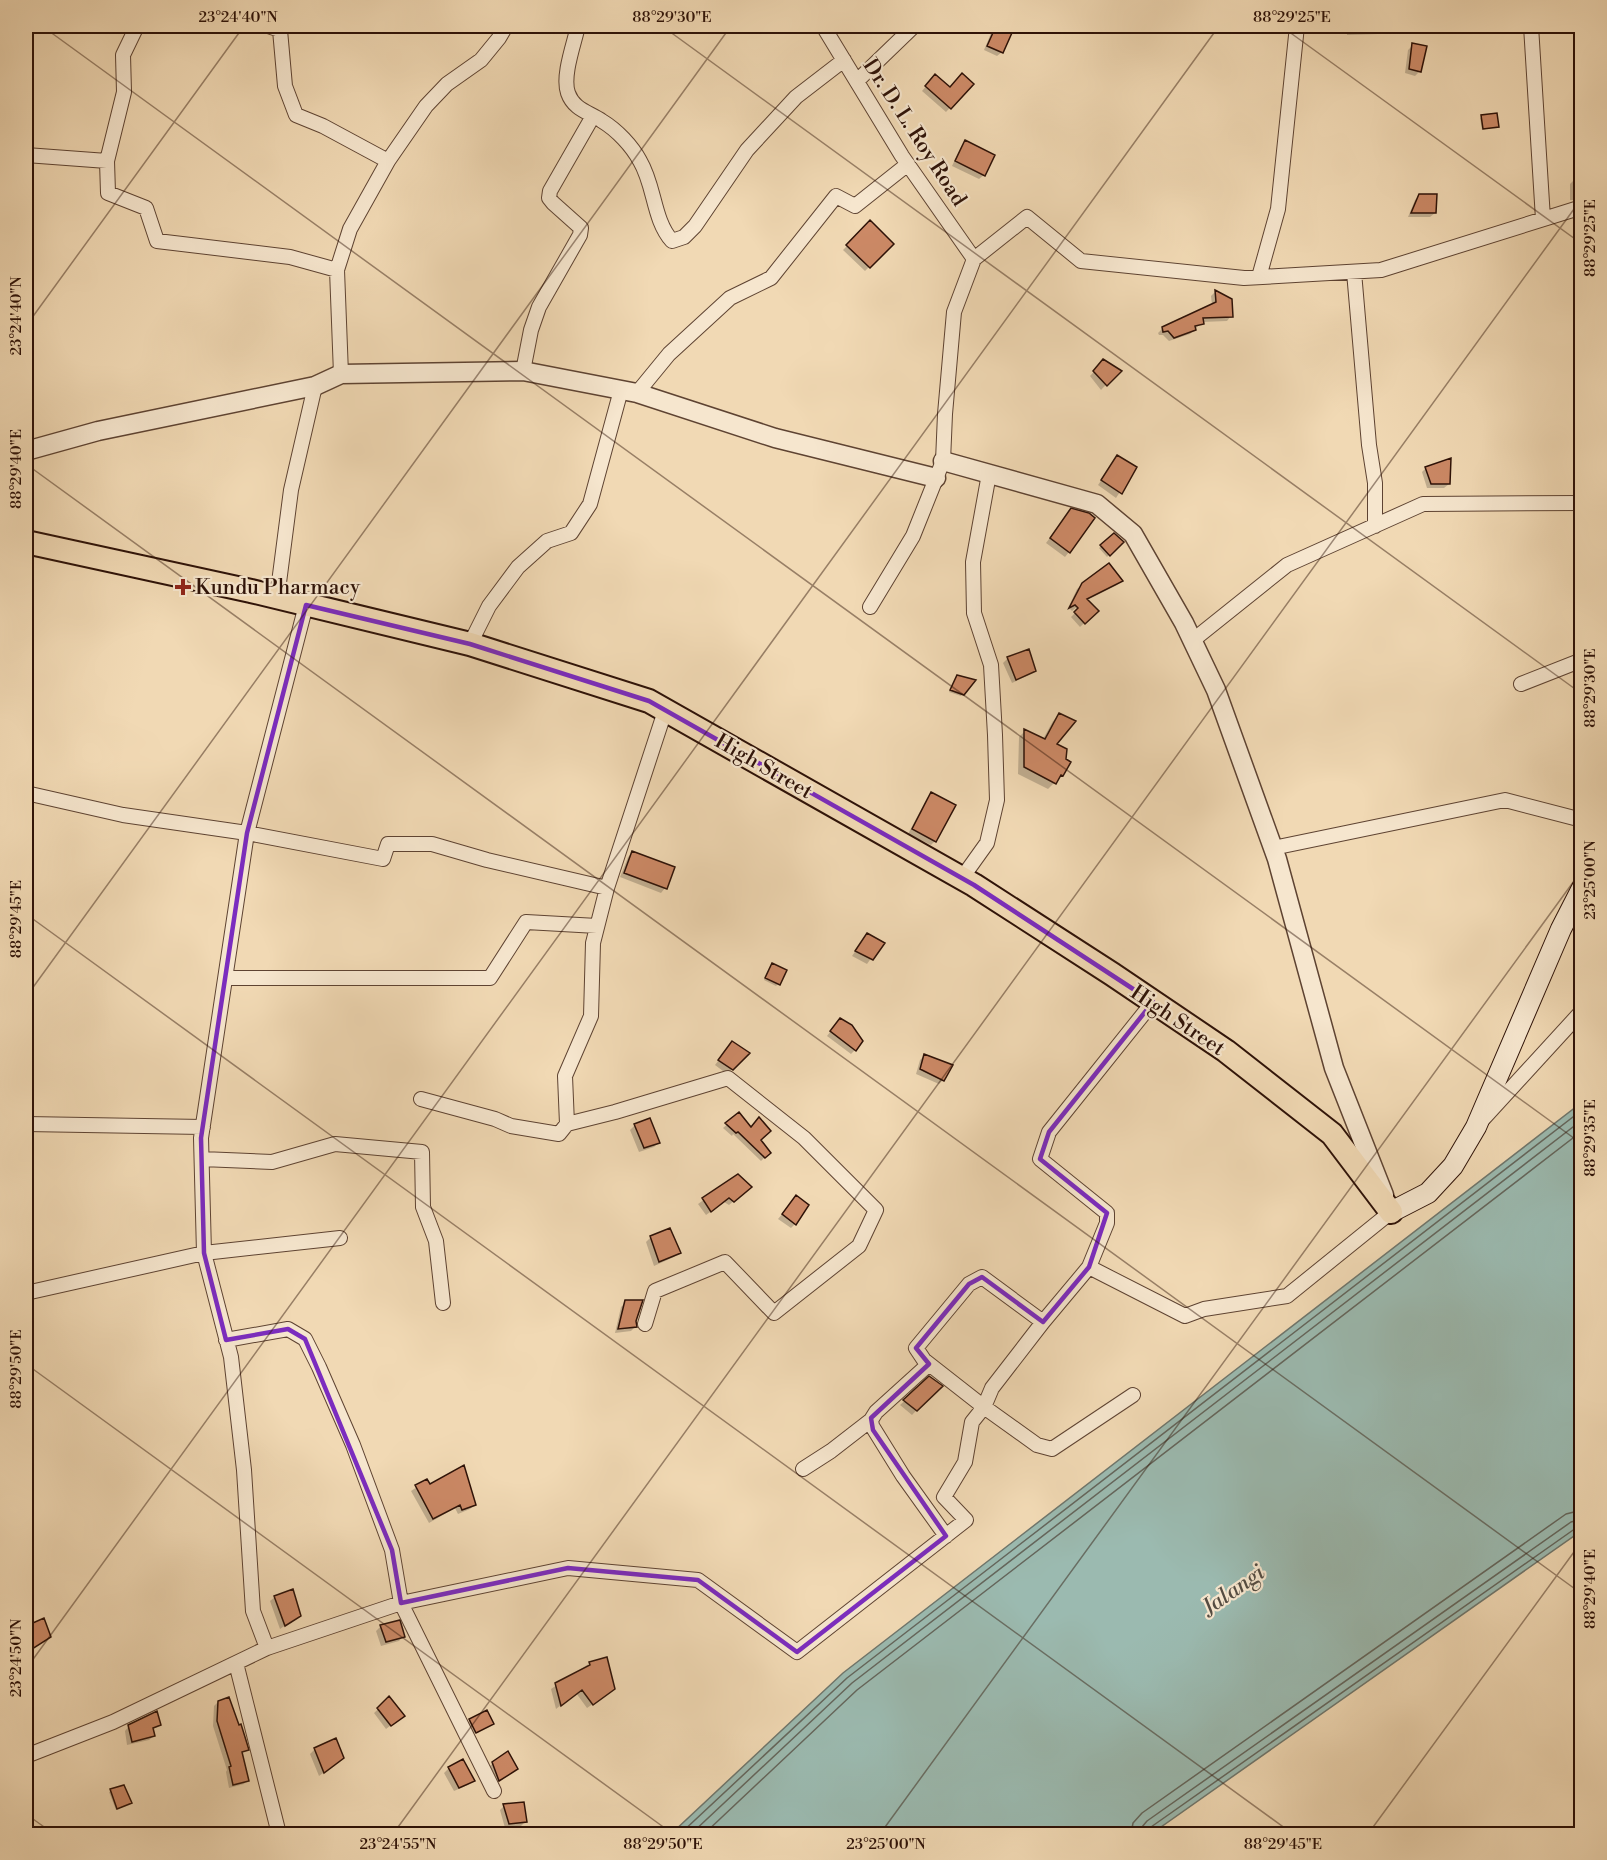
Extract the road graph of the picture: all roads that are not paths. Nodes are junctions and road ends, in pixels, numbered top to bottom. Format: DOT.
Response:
graph roads {
  1 [pos="137,26"];
  2 [pos="506,26"];
  3 [pos="578,26"];
  4 [pos="823,26"];
  5 [pos="914,26"];
  6 [pos="1297,26"];
  7 [pos="1531,26"];
  8 [pos="276,27"];
  9 [pos="844,60"];
  10 [pos="856,81"];
  11 [pos="593,116"];
  12 [pos="26,155"];
  13 [pos="107,161"];
  14 [pos="388,161"];
  15 [pos="908,164"];
  16 [pos="1581,207"];
  17 [pos="1543,219"];
  18 [pos="974,259"];
  19 [pos="337,270"];
  20 [pos="1354,272"];
  21 [pos="1259,277"];
  22 [pos="523,371"];
  23 [pos="341,374"];
  24 [pos="315,386"];
  25 [pos="629,391"];
  26 [pos="26,451"];
  27 [pos="939,469"];
  28 [pos="990,474"];
  29 [pos="1581,502"];
  30 [pos="1375,526"];
  31 [pos="26,542"];
  32 [pos="277,598"];
  33 [pos="306,605"];
  34 [pos="870,607"];
  35 [pos="1192,641"];
  36 [pos="470,644"];
  37 [pos="1581,660"];
  38 [pos="1521,684"];
  39 [pos="665,711"];
  40 [pos="26,793"];
  41 [pos="1581,820"];
  42 [pos="247,833"];
  43 [pos="1273,848"];
  44 [pos="962,878"];
  45 [pos="607,888"];
  46 [pos="1581,888"];
  47 [pos="597,926"];
  48 [pos="231,978"];
  49 [pos="1153,1002"];
  50 [pos="1581,1011"];
  51 [pos="421,1099"];
  52 [pos="26,1124"];
  53 [pos="567,1124"];
  54 [pos="203,1127"];
  55 [pos="1476,1127"];
  56 [pos="202,1159"];
  57 [pos="1390,1212"];
  58 [pos="340,1238"];
  59 [pos="204,1253"];
  60 [pos="1089,1267"];
  61 [pos="26,1293"];
  62 [pos="443,1303"];
  63 [pos="1043,1322"];
  64 [pos="645,1324"];
  65 [pos="226,1341"];
  66 [pos="929,1364"];
  67 [pos="1133,1395"];
  68 [pos="984,1407"];
  69 [pos="871,1420"];
  70 [pos="803,1469"];
  71 [pos="946,1536"];
  72 [pos="401,1603"];
  73 [pos="267,1648"];
  74 [pos="236,1663"];
  75 [pos="26,1756"];
  76 [pos="494,1791"];
  77 [pos="281,1834"];
  1 -- 13 [label="street"];
  2 -- 14 [label="street"];
  3 -- 11 [label="street"];
  4 -- 9 [label="street, Dr. D. L. Roy Road"];
  5 -- 10 [label="street"];
  6 -- 21 [label="street"];
  7 -- 17 [label="street"];
  8 -- 14 [label="street"];
  9 -- 10 [label="street, Dr. D. L. Roy Road"];
  9 -- 11 [label="street"];
  10 -- 15 [label="street, Dr. D. L. Roy Road"];
  11 -- 22 [label="street"];
  12 -- 13 [label="street"];
  13 -- 19 [label="street"];
  14 -- 19 [label="street"];
  15 -- 18 [label="street, Dr. D. L. Roy Road"];
  15 -- 25 [label="street"];
  16 -- 17 [label="street"];
  17 -- 20 [label="street"];
  18 -- 21 [label="street"];
  18 -- 27 [label="street"];
  19 -- 23 [label="street"];
  20 -- 21 [label="street"];
  20 -- 30 [label="street"];
  22 -- 23 [label="street"];
  22 -- 25 [label="street"];
  23 -- 24 [label="street"];
  24 -- 26 [label="street"];
  24 -- 32 [label="street"];
  25 -- 27 [label="street"];
  25 -- 36 [label="street"];
  27 -- 28 [label="street"];
  27 -- 34 [label="street"];
  28 -- 35 [label="street"];
  28 -- 44 [label="street"];
  29 -- 30 [label="street"];
  30 -- 35 [label="street"];
  31 -- 32 [label="main road, High Street"];
  32 -- 33 [label="main road, High Street"];
  33 -- 36 [label="main road, High Street"];
  33 -- 42 [label="street"];
  35 -- 43 [label="street"];
  36 -- 39 [label="main road, High Street"];
  37 -- 38 [label="street"];
  39 -- 44 [label="main road, High Street"];
  39 -- 45 [label="street"];
  40 -- 42 [label="street"];
  41 -- 43 [label="street"];
  42 -- 45 [label="street"];
  42 -- 54 [label="street"];
  43 -- 57 [label="street"];
  44 -- 49 [label="main road, High Street"];
  45 -- 47 [label="street"];
  46 -- 55 [label="main road"];
  47 -- 48 [label="street"];
  47 -- 53 [label="street"];
  49 -- 57 [label="main road, High Street"];
  49 -- 60 [label="street"];
  50 -- 55 [label="street"];
  51 -- 53 [label="street"];
  52 -- 54 [label="street"];
  53 -- 64 [label="street"];
  54 -- 56 [label="street"];
  55 -- 57 [label="main road"];
  56 -- 59 [label="street"];
  56 -- 62 [label="street"];
  57 -- 60 [label="street"];
  58 -- 59 [label="street"];
  59 -- 61 [label="street"];
  59 -- 65 [label="street"];
  60 -- 63 [label="street"];
  63 -- 66 [label="street"];
  63 -- 68 [label="street"];
  65 -- 72 [label="street"];
  65 -- 73 [label="street"];
  66 -- 68 [label="street"];
  66 -- 69 [label="street"];
  67 -- 68 [label="street"];
  68 -- 71 [label="street"];
  69 -- 70 [label="street"];
  69 -- 71 [label="street"];
  71 -- 72 [label="street"];
  72 -- 73 [label="street"];
  72 -- 76 [label="street"];
  73 -- 74 [label="street"];
  74 -- 75 [label="street"];
  74 -- 77 [label="street"];
}
